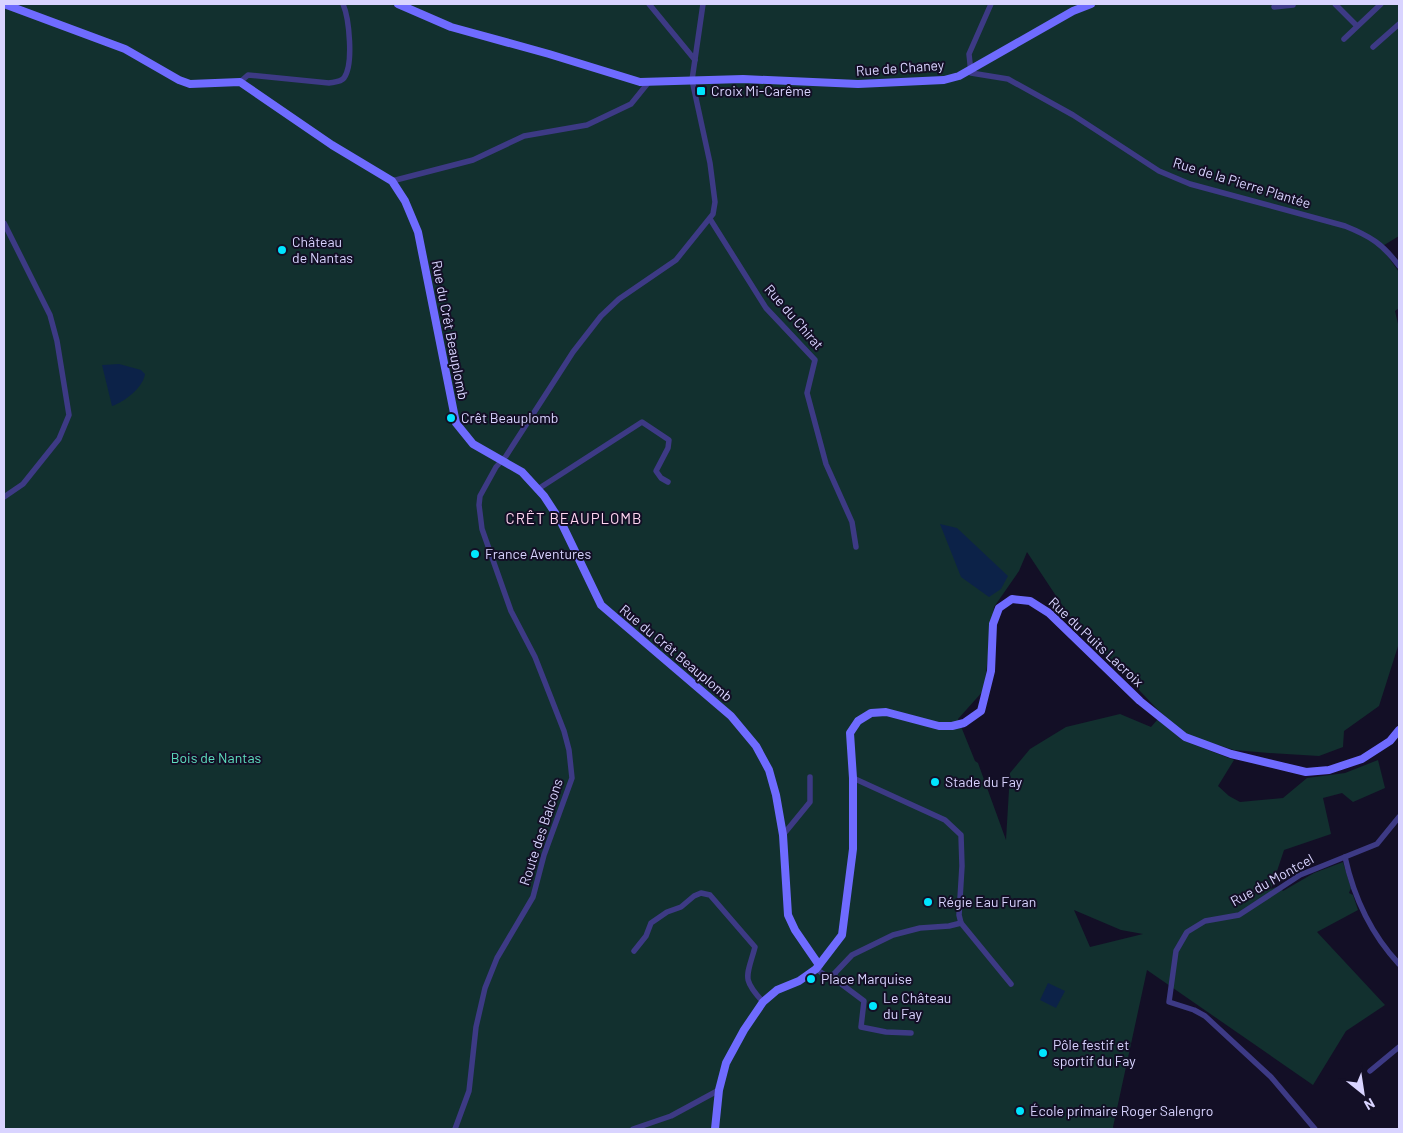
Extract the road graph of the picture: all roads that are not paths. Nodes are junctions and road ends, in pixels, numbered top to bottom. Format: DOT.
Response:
graph roads {
  1 [pos="4,4"];
  2 [pos="344,4"];
  3 [pos="398,4"];
  4 [pos="649,4"];
  5 [pos="703,4"];
  6 [pos="991,4"];
  7 [pos="1091,4"];
  8 [pos="1335,4"];
  9 [pos="1381,4"];
  10 [pos="1283,5"];
  11 [pos="1293,5"];
  12 [pos="1274,6"];
  13 [pos="1399,24"];
  14 [pos="1357,26"];
  15 [pos="1344,39"];
  16 [pos="1374,47"];
  17 [pos="695,60"];
  18 [pos="970,70"];
  19 [pos="692,80"];
  20 [pos="240,82"];
  21 [pos="648,83"];
  22 [pos="392,181"];
  23 [pos="710,219"];
  24 [pos="4,223"];
  25 [pos="1399,266"];
  26 [pos="502,460"];
  27 [pos="668,482"];
  28 [pos="538,489"];
  29 [pos="4,492"];
  30 [pos="14,492"];
  31 [pos="4,497"];
  32 [pos="856,547"];
  33 [pos="1399,730"];
  34 [pos="810,777"];
  35 [pos="853,778"];
  36 [pos="1399,817"];
  37 [pos="783,835"];
  38 [pos="1345,857"];
  39 [pos="961,923"];
  40 [pos="634,951"];
  41 [pos="1399,964"];
  42 [pos="817,967"];
  43 [pos="834,974"];
  44 [pos="1011,984"];
  45 [pos="763,1002"];
  46 [pos="911,1033"];
  47 [pos="1399,1047"];
  48 [pos="1370,1071"];
  49 [pos="719,1090"];
  50 [pos="455,1129"];
  51 [pos="633,1129"];
  52 [pos="715,1129"];
  53 [pos="1315,1129"];
  1 -- 20 [label="street"];
  2 -- 20 [label="street"];
  3 -- 21 [label="street, Rue de Chaney"];
  4 -- 17 [label="street"];
  5 -- 17 [label="street"];
  6 -- 18 [label="street"];
  7 -- 18 [label="street, Rue de Chaney"];
  8 -- 14 [label="street"];
  9 -- 14 [label="street"];
  10 -- 11 [label="street"];
  10 -- 12 [label="street"];
  13 -- 16 [label="street"];
  14 -- 15 [label="street"];
  17 -- 19 [label="street"];
  18 -- 19 [label="street, Rue de Chaney"];
  18 -- 25 [label="street, Rue de la Pierre Plantée"];
  19 -- 21 [label="street, Rue de Chaney"];
  19 -- 23 [label="street"];
  20 -- 22 [label="street, Rue du Crêt Beauplomb"];
  21 -- 22 [label="street"];
  22 -- 26 [label="street, Rue du Crêt Beauplomb"];
  23 -- 26 [label="street, Route des Balcons"];
  23 -- 32 [label="street, Rue du Chirat"];
  24 -- 30 [label="street"];
  26 -- 28 [label="street, Rue du Crêt Beauplomb"];
  26 -- 50 [label="street, Route des Balcons"];
  27 -- 28 [label="street"];
  28 -- 37 [label="street, Rue du Crêt Beauplomb"];
  29 -- 30 [label="street"];
  30 -- 31 [label="street"];
  33 -- 35 [label="street, Rue du Puits Lacroix"];
  34 -- 37 [label="street"];
  35 -- 39 [label="street"];
  35 -- 42 [label="street, Rue du Puits Lacroix"];
  36 -- 38 [label="street, Rue du Montcel"];
  37 -- 42 [label="street, Rue du Crêt Beauplomb"];
  38 -- 41 [label="street"];
  38 -- 53 [label="street, Rue du Montcel"];
  39 -- 43 [label="street"];
  39 -- 44 [label="street"];
  40 -- 45 [label="street"];
  42 -- 43 [label="street"];
  42 -- 45 [label="street, Rue du Puits Lacroix"];
  43 -- 46 [label="street"];
  45 -- 49 [label="street"];
  47 -- 48 [label="street"];
  49 -- 51 [label="street"];
  49 -- 52 [label="street"];
}
